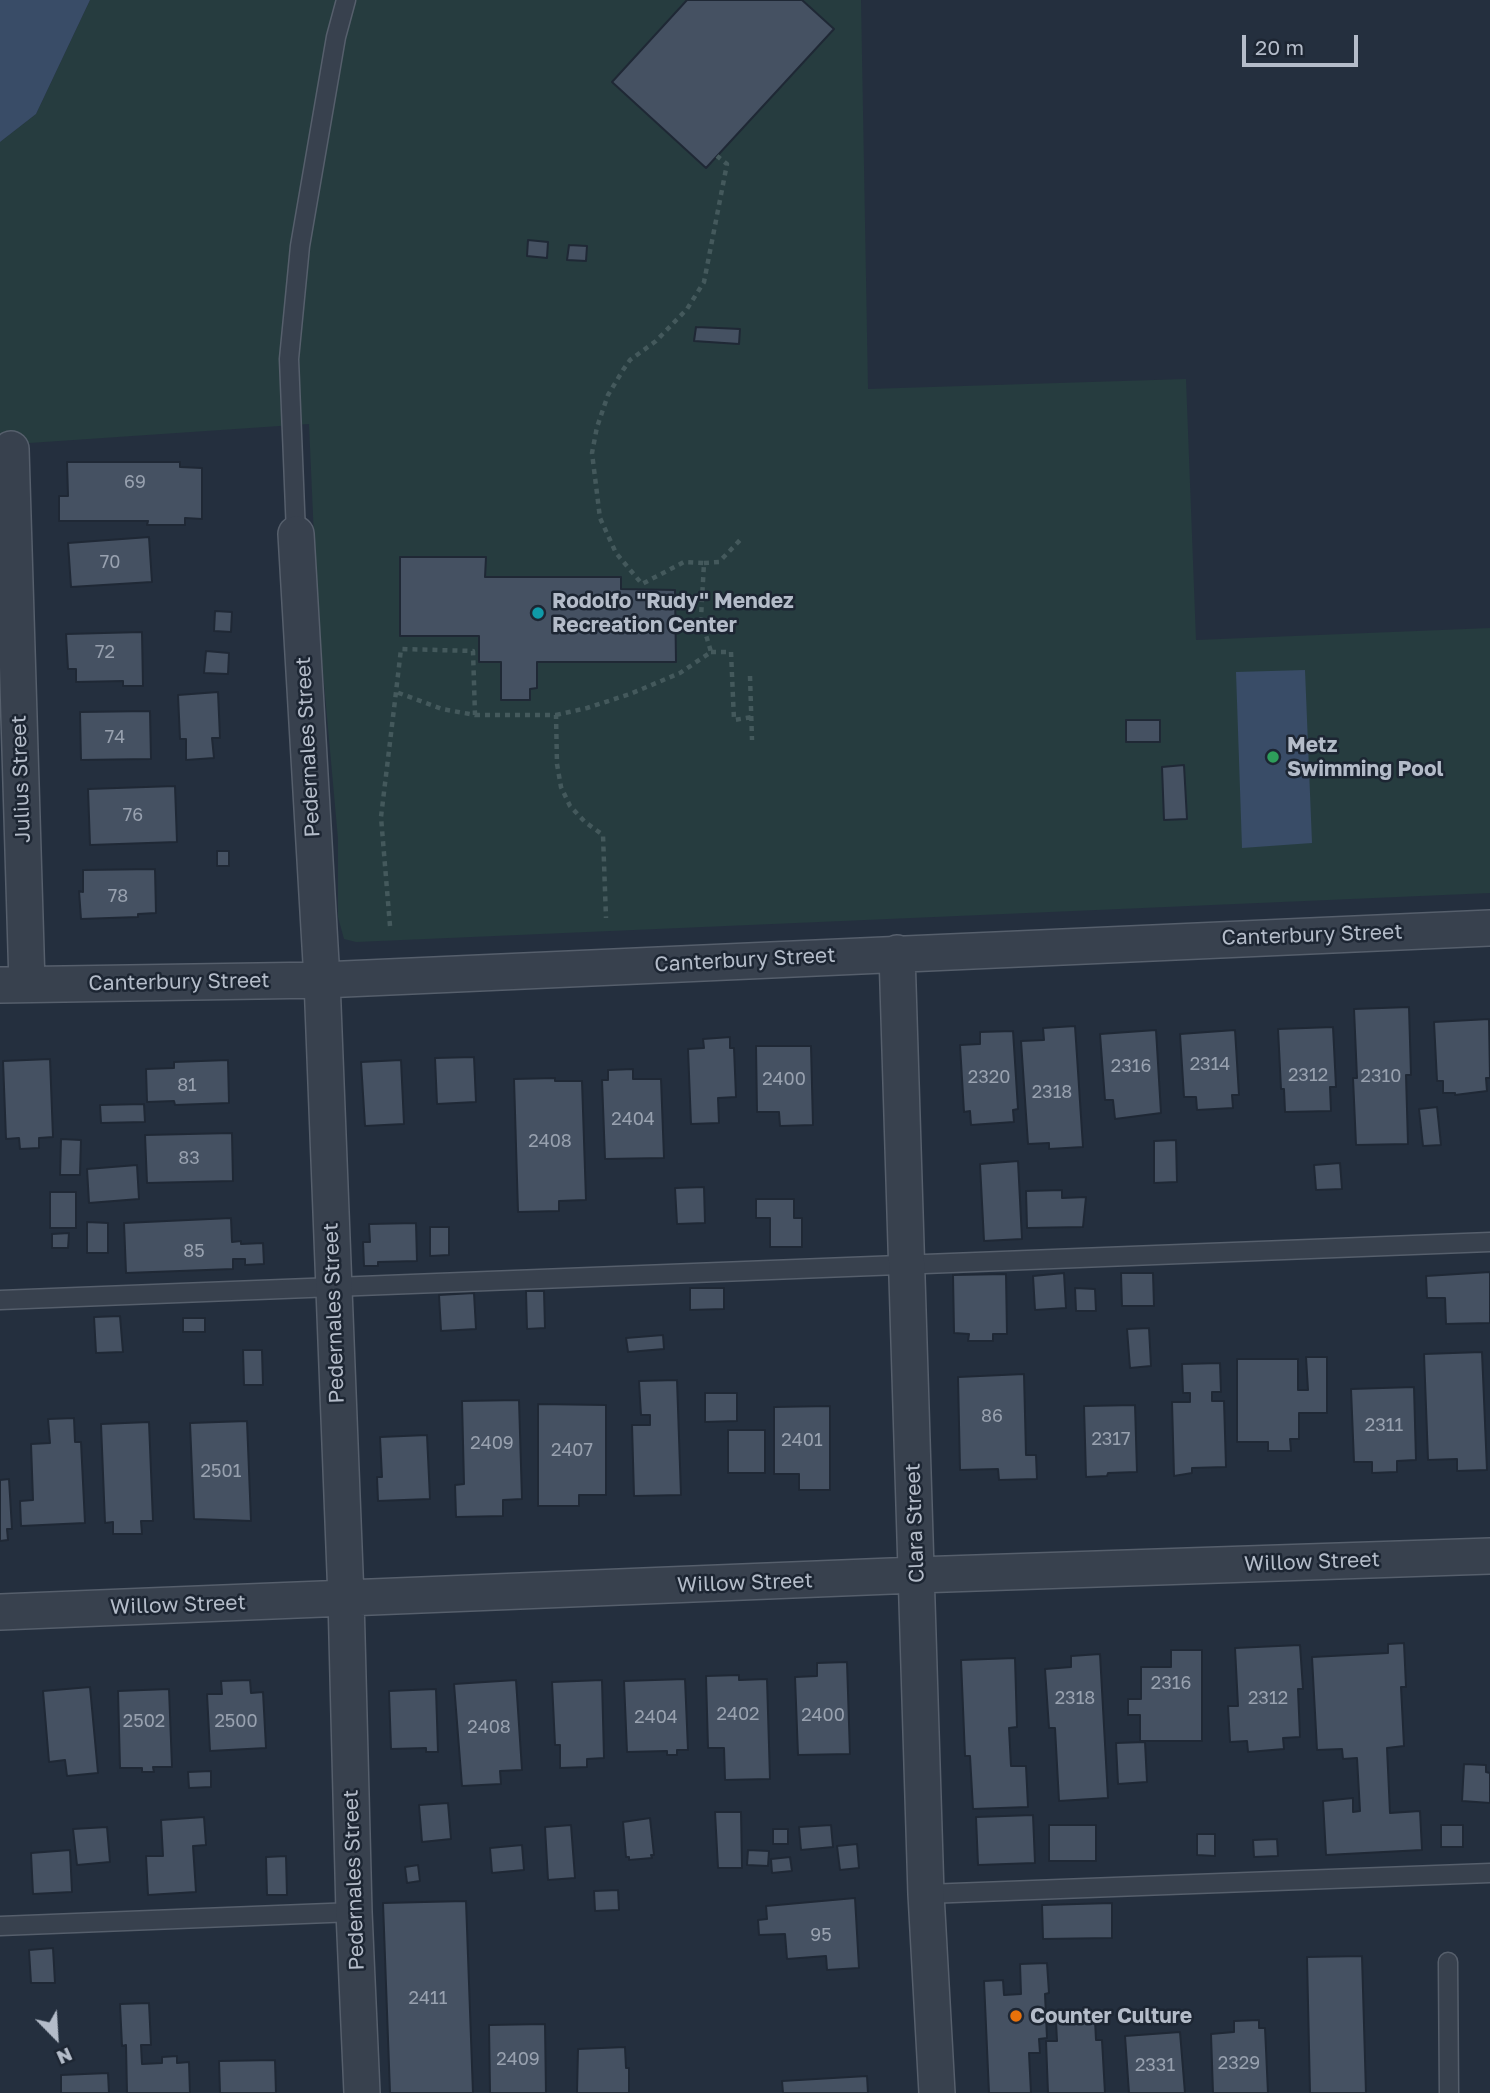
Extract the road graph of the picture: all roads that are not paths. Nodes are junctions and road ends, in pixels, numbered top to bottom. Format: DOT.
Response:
graph roads {
  1 [pos="346,0"];
  2 [pos="11,449"];
  3 [pos="296,534"];
  4 [pos="1490,928"];
  5 [pos="897,953"];
  6 [pos="322,981"];
  7 [pos="13,984"];
  8 [pos="1490,1242"];
  9 [pos="905,1265"];
  10 [pos="332,1288"];
  11 [pos="0,1300"];
  12 [pos="1490,1556"];
  13 [pos="916,1575"];
  14 [pos="346,1598"];
  15 [pos="0,1612"];
  16 [pos="1490,1873"];
  17 [pos="926,1894"];
  18 [pos="354,1912"];
  19 [pos="0,1926"];
  20 [pos="1448,1962"];
  21 [pos="362,2093"];
  22 [pos="937,2093"];
  23 [pos="1449,2093"];
  1 -- 3 [label="lane"];
  2 -- 7 [label="street, Julius Street"];
  3 -- 6 [label="street, Pedernales Street"];
  4 -- 5 [label="street, Canterbury Street"];
  5 -- 6 [label="street, Canterbury Street"];
  5 -- 9 [label="street, Clara Street"];
  6 -- 7 [label="street, Canterbury Street"];
  6 -- 10 [label="street, Pedernales Street"];
  8 -- 9 [label="lane"];
  9 -- 10 [label="lane"];
  9 -- 13 [label="street, Clara Street"];
  10 -- 11 [label="lane"];
  10 -- 14 [label="street, Pedernales Street"];
  12 -- 13 [label="street, Willow Street"];
  13 -- 14 [label="street, Willow Street"];
  13 -- 17 [label="street, Clara Street"];
  14 -- 15 [label="street, Willow Street"];
  14 -- 18 [label="street, Pedernales Street"];
  16 -- 17 [label="lane"];
  17 -- 22 [label="street, Clara Street"];
  18 -- 19 [label="lane"];
  18 -- 21 [label="street, Pedernales Street"];
  20 -- 23 [label="lane"];
}
